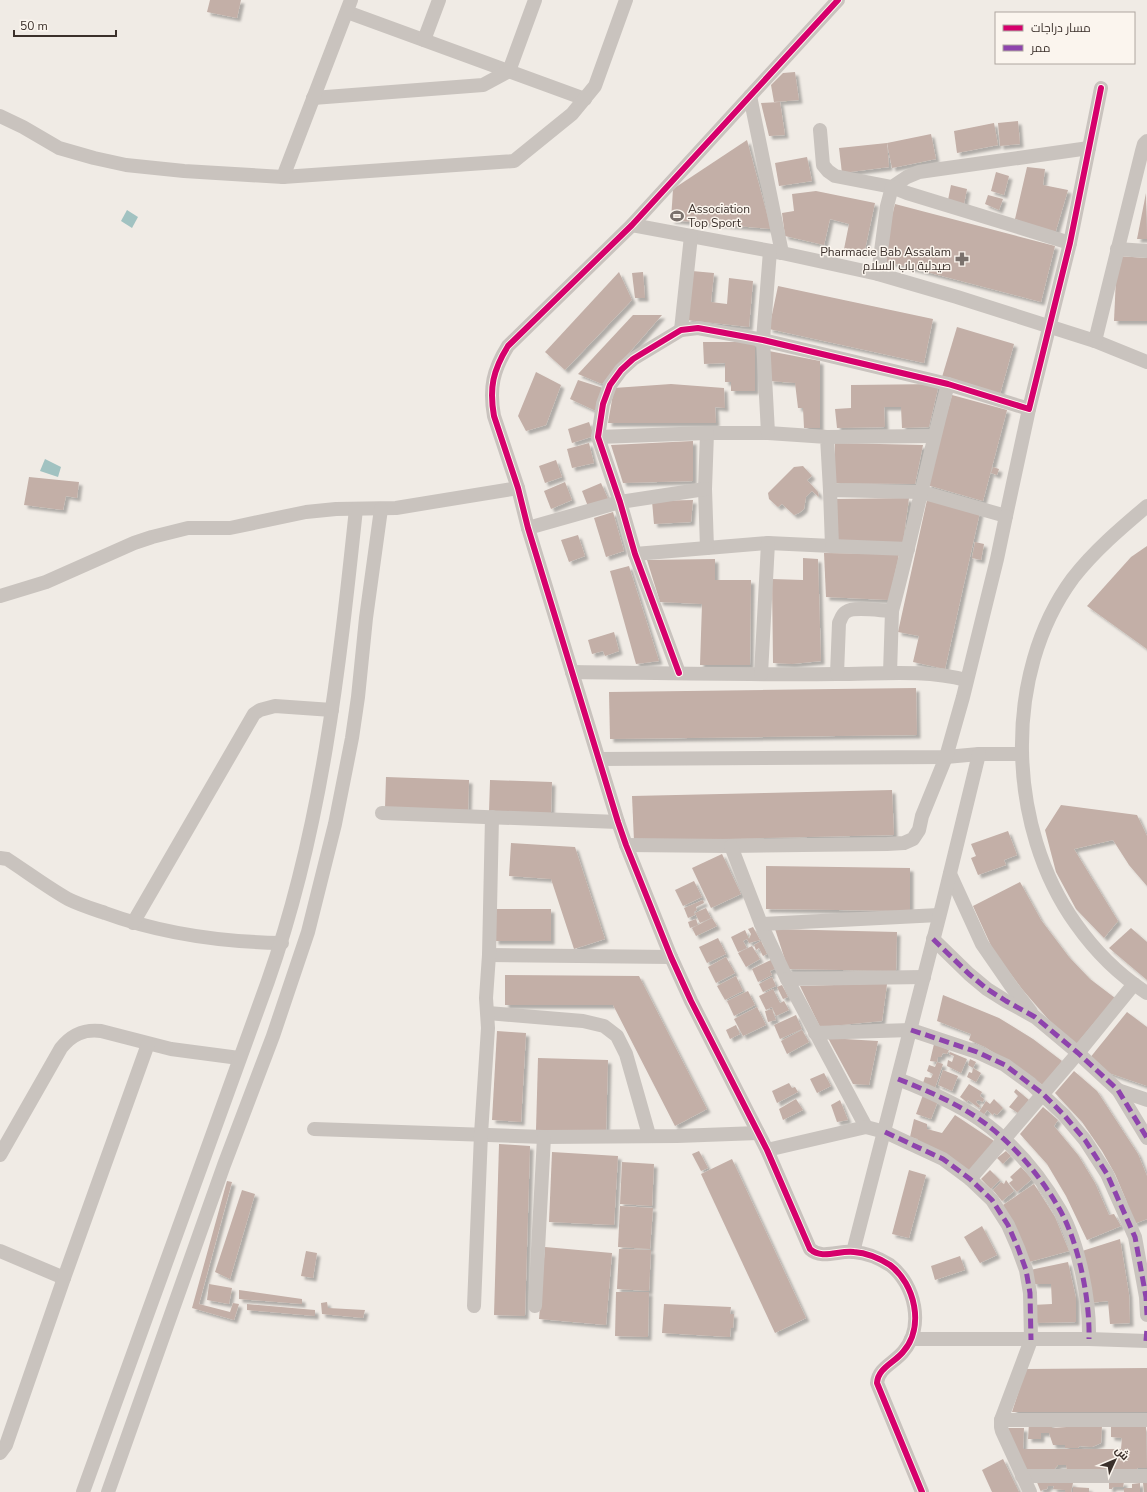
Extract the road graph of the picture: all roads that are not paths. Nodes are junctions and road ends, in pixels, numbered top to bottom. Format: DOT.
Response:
graph roads {
  1 [pos="439,0"];
  2 [pos="535,0"];
  3 [pos="626,0"];
  4 [pos="838,0"];
  5 [pos="349,6"];
  6 [pos="424,40"];
  7 [pos="509,71"];
  8 [pos="1101,88"];
  9 [pos="750,96"];
  10 [pos="313,98"];
  11 [pos="584,99"];
  12 [pos="0,116"];
  13 [pos="820,130"];
  14 [pos="1147,141"];
  15 [pos="1089,148"];
  16 [pos="283,177"];
  17 [pos="892,187"];
  18 [pos="632,224"];
  19 [pos="691,236"];
  20 [pos="1070,243"];
  21 [pos="1117,249"];
  22 [pos="1147,251"];
  23 [pos="776,252"];
  24 [pos="878,274"];
  25 [pos="1049,328"];
  26 [pos="681,330"];
  27 [pos="763,340"];
  28 [pos="1095,341"];
  29 [pos="1147,362"];
  30 [pos="948,384"];
  31 [pos="1029,409"];
  32 [pos="707,433"];
  33 [pos="768,433"];
  34 [pos="934,436"];
  35 [pos="598,437"];
  36 [pos="826,437"];
  37 [pos="518,488"];
  38 [pos="705,489"];
  39 [pos="830,490"];
  40 [pos="921,492"];
  41 [pos="620,502"];
  42 [pos="1147,506"];
  43 [pos="356,509"];
  44 [pos="381,509"];
  45 [pos="1006,516"];
  46 [pos="528,528"];
  47 [pos="768,542"];
  48 [pos="832,546"];
  49 [pos="706,548"];
  50 [pos="908,549"];
  51 [pos="635,554"];
  52 [pos="0,596"];
  53 [pos="892,611"];
  54 [pos="572,672"];
  55 [pos="679,672"];
  56 [pos="890,673"];
  57 [pos="761,674"];
  58 [pos="837,674"];
  59 [pos="966,680"];
  60 [pos="332,710"];
  61 [pos="979,754"];
  62 [pos="1022,754"];
  63 [pos="946,757"];
  64 [pos="599,760"];
  65 [pos="382,813"];
  66 [pos="492,818"];
  67 [pos="618,822"];
  68 [pos="626,845"];
  69 [pos="731,846"];
  70 [pos="0,858"];
  71 [pos="950,874"];
  72 [pos="940,915"];
  73 [pos="133,923"];
  74 [pos="761,924"];
  75 [pos="933,940"];
  76 [pos="282,943"];
  77 [pos="489,955"];
  78 [pos="671,957"];
  79 [pos="924,977"];
  80 [pos="787,979"];
  81 [pos="1134,984"];
  82 [pos="1147,993"];
  83 [pos="488,1013"];
  84 [pos="1035,1017"];
  85 [pos="911,1030"];
  86 [pos="815,1033"];
  87 [pos="148,1044"];
  88 [pos="1078,1053"];
  89 [pos="240,1058"];
  90 [pos="898,1079"];
  91 [pos="1118,1090"];
  92 [pos="1043,1094"];
  93 [pos="1147,1100"];
  94 [pos="866,1126"];
  95 [pos="314,1129"];
  96 [pos="885,1132"];
  97 [pos="758,1133"];
  98 [pos="481,1134"];
  99 [pos="650,1135"];
  100 [pos="544,1137"];
  101 [pos="1147,1138"];
  102 [pos="1004,1139"];
  103 [pos="767,1150"];
  104 [pos="0,1155"];
  105 [pos="970,1179"];
  106 [pos="0,1251"];
  107 [pos="853,1252"];
  108 [pos="64,1278"];
  109 [pos="474,1306"];
  110 [pos="535,1306"];
  111 [pos="1147,1315"];
  112 [pos="1147,1336"];
  113 [pos="911,1339"];
  114 [pos="1089,1339"];
  115 [pos="1032,1340"];
  116 [pos="1001,1420"];
  117 [pos="1147,1420"];
  118 [pos="0,1453"];
  119 [pos="1022,1476"];
  120 [pos="1147,1476"];
  121 [pos="83,1492"];
  122 [pos="108,1492"];
  123 [pos="922,1492"];
  124 [pos="1030,1492"];
  1 -- 6 [label="street"];
  2 -- 7 [label="street"];
  3 -- 11 [label="street"];
  4 -- 9 [label="street"];
  5 -- 6 [label="street"];
  5 -- 10 [label="street"];
  6 -- 7 [label="street"];
  7 -- 10 [label="street"];
  7 -- 11 [label="street"];
  8 -- 15 [label="street"];
  9 -- 18 [label="street"];
  9 -- 23 [label="street"];
  10 -- 16 [label="street"];
  11 -- 16 [label="street"];
  12 -- 16 [label="street"];
  13 -- 17 [label="street"];
  14 -- 21 [label="street"];
  15 -- 17 [label="street"];
  15 -- 20 [label="street"];
  17 -- 20 [label="street"];
  17 -- 24 [label="street"];
  18 -- 19 [label="street"];
  18 -- 37 [label="street"];
  19 -- 23 [label="street"];
  19 -- 26 [label="street"];
  20 -- 25 [label="street"];
  21 -- 22 [label="street"];
  21 -- 28 [label="street"];
  23 -- 24 [label="street"];
  23 -- 27 [label="street"];
  24 -- 25 [label="street"];
  25 -- 28 [label="street"];
  25 -- 31 [label="street"];
  26 -- 27 [label="street"];
  26 -- 35 [label="street"];
  27 -- 30 [label="street"];
  27 -- 33 [label="street"];
  28 -- 29 [label="street"];
  30 -- 31 [label="street"];
  30 -- 34 [label="street"];
  31 -- 45 [label="street"];
  32 -- 33 [label="street"];
  32 -- 35 [label="street"];
  32 -- 38 [label="street"];
  33 -- 36 [label="street"];
  34 -- 36 [label="street"];
  34 -- 40 [label="street"];
  35 -- 41 [label="street"];
  36 -- 39 [label="street"];
  37 -- 44 [label="street"];
  37 -- 46 [label="street"];
  38 -- 41 [label="street"];
  38 -- 49 [label="street"];
  39 -- 40 [label="street"];
  39 -- 48 [label="street"];
  40 -- 45 [label="street"];
  40 -- 50 [label="street"];
  41 -- 46 [label="street"];
  41 -- 51 [label="street"];
  42 -- 62 [label="street"];
  43 -- 44 [label="street"];
  43 -- 52 [label="street"];
  43 -- 60 [label="street"];
  44 -- 122 [label="street"];
  45 -- 59 [label="street"];
  46 -- 54 [label="street"];
  47 -- 48 [label="street"];
  47 -- 49 [label="street"];
  47 -- 57 [label="street"];
  48 -- 50 [label="street"];
  49 -- 51 [label="street"];
  50 -- 53 [label="street"];
  51 -- 55 [label="street"];
  53 -- 56 [label="street"];
  53 -- 58 [label="street"];
  54 -- 55 [label="street"];
  54 -- 64 [label="street"];
  55 -- 57 [label="street"];
  56 -- 58 [label="street"];
  56 -- 59 [label="street"];
  57 -- 58 [label="street"];
  59 -- 63 [label="street"];
  60 -- 73 [label="street"];
  60 -- 76 [label="street"];
  61 -- 62 [label="street"];
  61 -- 63 [label="street"];
  61 -- 71 [label="street"];
  62 -- 81 [label="street"];
  63 -- 64 [label="street"];
  63 -- 69 [label="street"];
  64 -- 67 [label="street"];
  65 -- 66 [label="street"];
  66 -- 67 [label="street"];
  66 -- 77 [label="street"];
  67 -- 68 [label="street"];
  68 -- 69 [label="street"];
  68 -- 78 [label="street"];
  69 -- 74 [label="street"];
  70 -- 73 [label="street"];
  71 -- 72 [label="street"];
  71 -- 84 [label="street"];
  72 -- 74 [label="street"];
  72 -- 75 [label="street"];
  73 -- 76 [label="street"];
  74 -- 80 [label="street"];
  75 -- 79 [label="street"];
  75 -- 84 [label="street"];
  76 -- 89 [label="street"];
  77 -- 78 [label="street"];
  77 -- 83 [label="street"];
  78 -- 97 [label="street"];
  79 -- 80 [label="street"];
  79 -- 85 [label="street"];
  80 -- 86 [label="street"];
  81 -- 82 [label="street"];
  81 -- 88 [label="street"];
  83 -- 98 [label="street"];
  83 -- 99 [label="street"];
  84 -- 88 [label="street"];
  85 -- 86 [label="street"];
  85 -- 90 [label="street"];
  85 -- 92 [label="street"];
  86 -- 94 [label="street"];
  87 -- 89 [label="street"];
  87 -- 104 [label="street"];
  87 -- 108 [label="street"];
  88 -- 91 [label="street"];
  88 -- 92 [label="street"];
  89 -- 121 [label="street"];
  90 -- 96 [label="street"];
  90 -- 102 [label="street"];
  91 -- 93 [label="street"];
  91 -- 101 [label="street"];
  92 -- 102 [label="street"];
  92 -- 111 [label="street"];
  94 -- 96 [label="street"];
  94 -- 103 [label="street"];
  95 -- 98 [label="street"];
  96 -- 105 [label="street"];
  96 -- 107 [label="street"];
  97 -- 99 [label="street"];
  97 -- 103 [label="street"];
  98 -- 100 [label="street"];
  98 -- 109 [label="street"];
  99 -- 100 [label="street"];
  100 -- 110 [label="street"];
  102 -- 105 [label="street"];
  102 -- 114 [label="street"];
  103 -- 107 [label="street"];
  105 -- 115 [label="street"];
  106 -- 108 [label="street"];
  107 -- 113 [label="street"];
  108 -- 118 [label="street"];
  112 -- 114 [label="street"];
  113 -- 115 [label="street"];
  113 -- 123 [label="street"];
  114 -- 115 [label="street"];
  115 -- 116 [label="street"];
  116 -- 117 [label="street"];
  116 -- 119 [label="street"];
  119 -- 120 [label="street"];
  119 -- 124 [label="street"];
}
